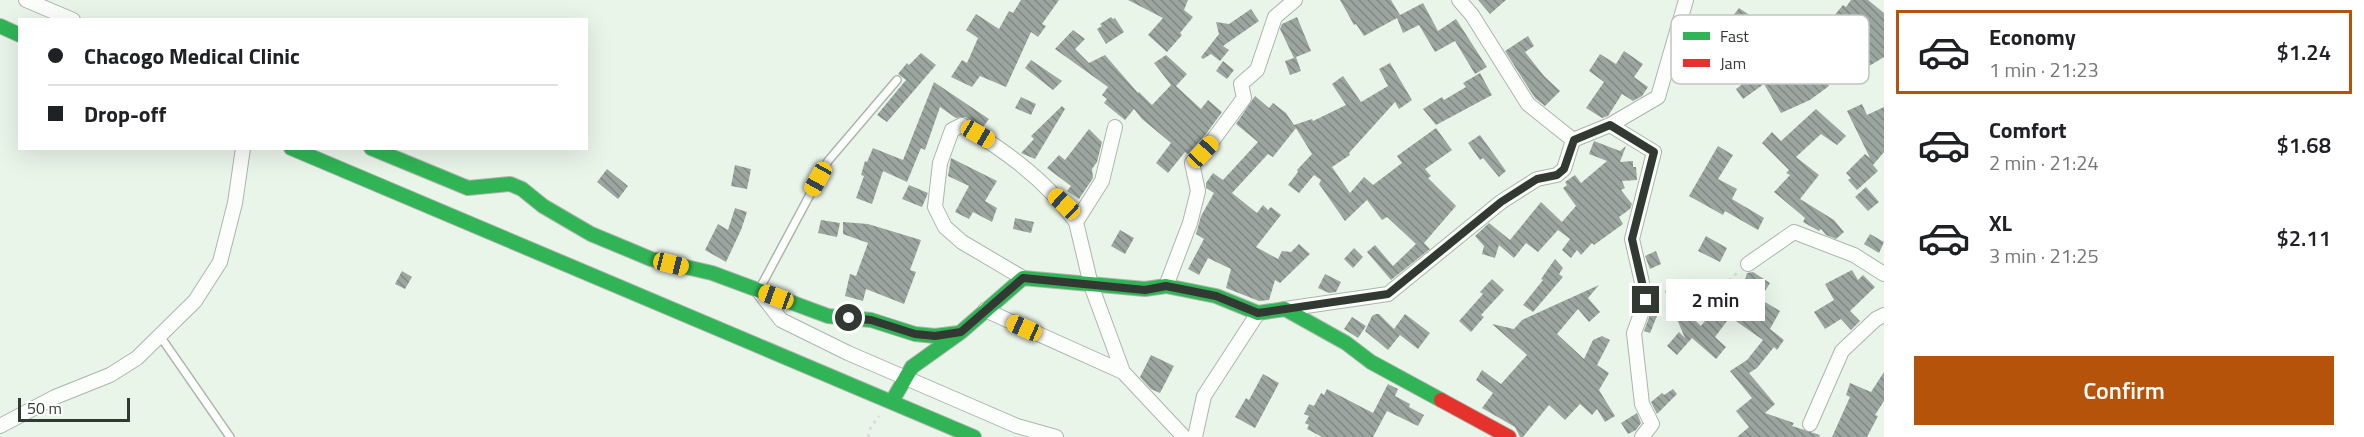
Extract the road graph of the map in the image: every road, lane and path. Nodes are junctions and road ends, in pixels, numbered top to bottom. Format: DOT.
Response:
graph roads {
  1 [pos="26,0"];
  2 [pos="1295,0"];
  3 [pos="1459,0"];
  4 [pos="1686,0"];
  5 [pos="1682,15"];
  6 [pos="68,18"];
  7 [pos="0,26"];
  8 [pos="18,34"];
  9 [pos="1671,52"];
  10 [pos="897,80"];
  11 [pos="1610,125"];
  12 [pos="1115,127"];
  13 [pos="1574,140"];
  14 [pos="243,150"];
  15 [pos="296,150"];
  16 [pos="376,150"];
  17 [pos="1076,222"];
  18 [pos="1748,264"];
  19 [pos="1884,274"];
  20 [pos="1023,278"];
  21 [pos="1091,285"];
  22 [pos="1166,286"];
  23 [pos="758,290"];
  24 [pos="1646,300"];
  25 [pos="1286,309"];
  26 [pos="985,310"];
  27 [pos="1258,313"];
  28 [pos="1884,315"];
  29 [pos="961,332"];
  30 [pos="160,336"];
  31 [pos="1123,372"];
  32 [pos="905,378"];
  33 [pos="892,401"];
  34 [pos="1810,424"];
  35 [pos="0,426"];
  36 [pos="230,437"];
  37 [pos="974,437"];
  38 [pos="1056,437"];
  39 [pos="1184,437"];
  40 [pos="1195,437"];
  41 [pos="1509,437"];
  42 [pos="1642,437"];
  1 -- 6 [label="street"];
  2 -- 22 [label="street"];
  3 -- 13 [label="street"];
  4 -- 5 [label="street"];
  7 -- 8 [label="main road"];
  9 -- 11 [label="street"];
  10 -- 23 [label="lane"];
  11 -- 13 [label="street"];
  11 -- 24 [label="street"];
  12 -- 17 [label="street"];
  13 -- 25 [label="street"];
  14 -- 30 [label="street"];
  15 -- 33 [label="main road"];
  16 -- 23 [label="main road"];
  17 -- 20 [label="street"];
  17 -- 21 [label="street"];
  18 -- 19 [label="street"];
  18 -- 24 [label="path"];
  20 -- 21 [label="main road"];
  20 -- 26 [label="main road"];
  21 -- 22 [label="main road"];
  21 -- 31 [label="street"];
  22 -- 27 [label="main road"];
  23 -- 29 [label="main road"];
  23 -- 32 [label="street"];
  24 -- 42 [label="street"];
  25 -- 27 [label="main road"];
  25 -- 41 [label="main road"];
  26 -- 29 [label="main road"];
  26 -- 31 [label="street"];
  27 -- 40 [label="street"];
  28 -- 34 [label="street"];
  29 -- 32 [label="main road"];
  30 -- 35 [label="street"];
  30 -- 36 [label="lane"];
  31 -- 39 [label="street"];
  32 -- 33 [label="main road"];
  32 -- 38 [label="street"];
  33 -- 37 [label="main road"];
}
